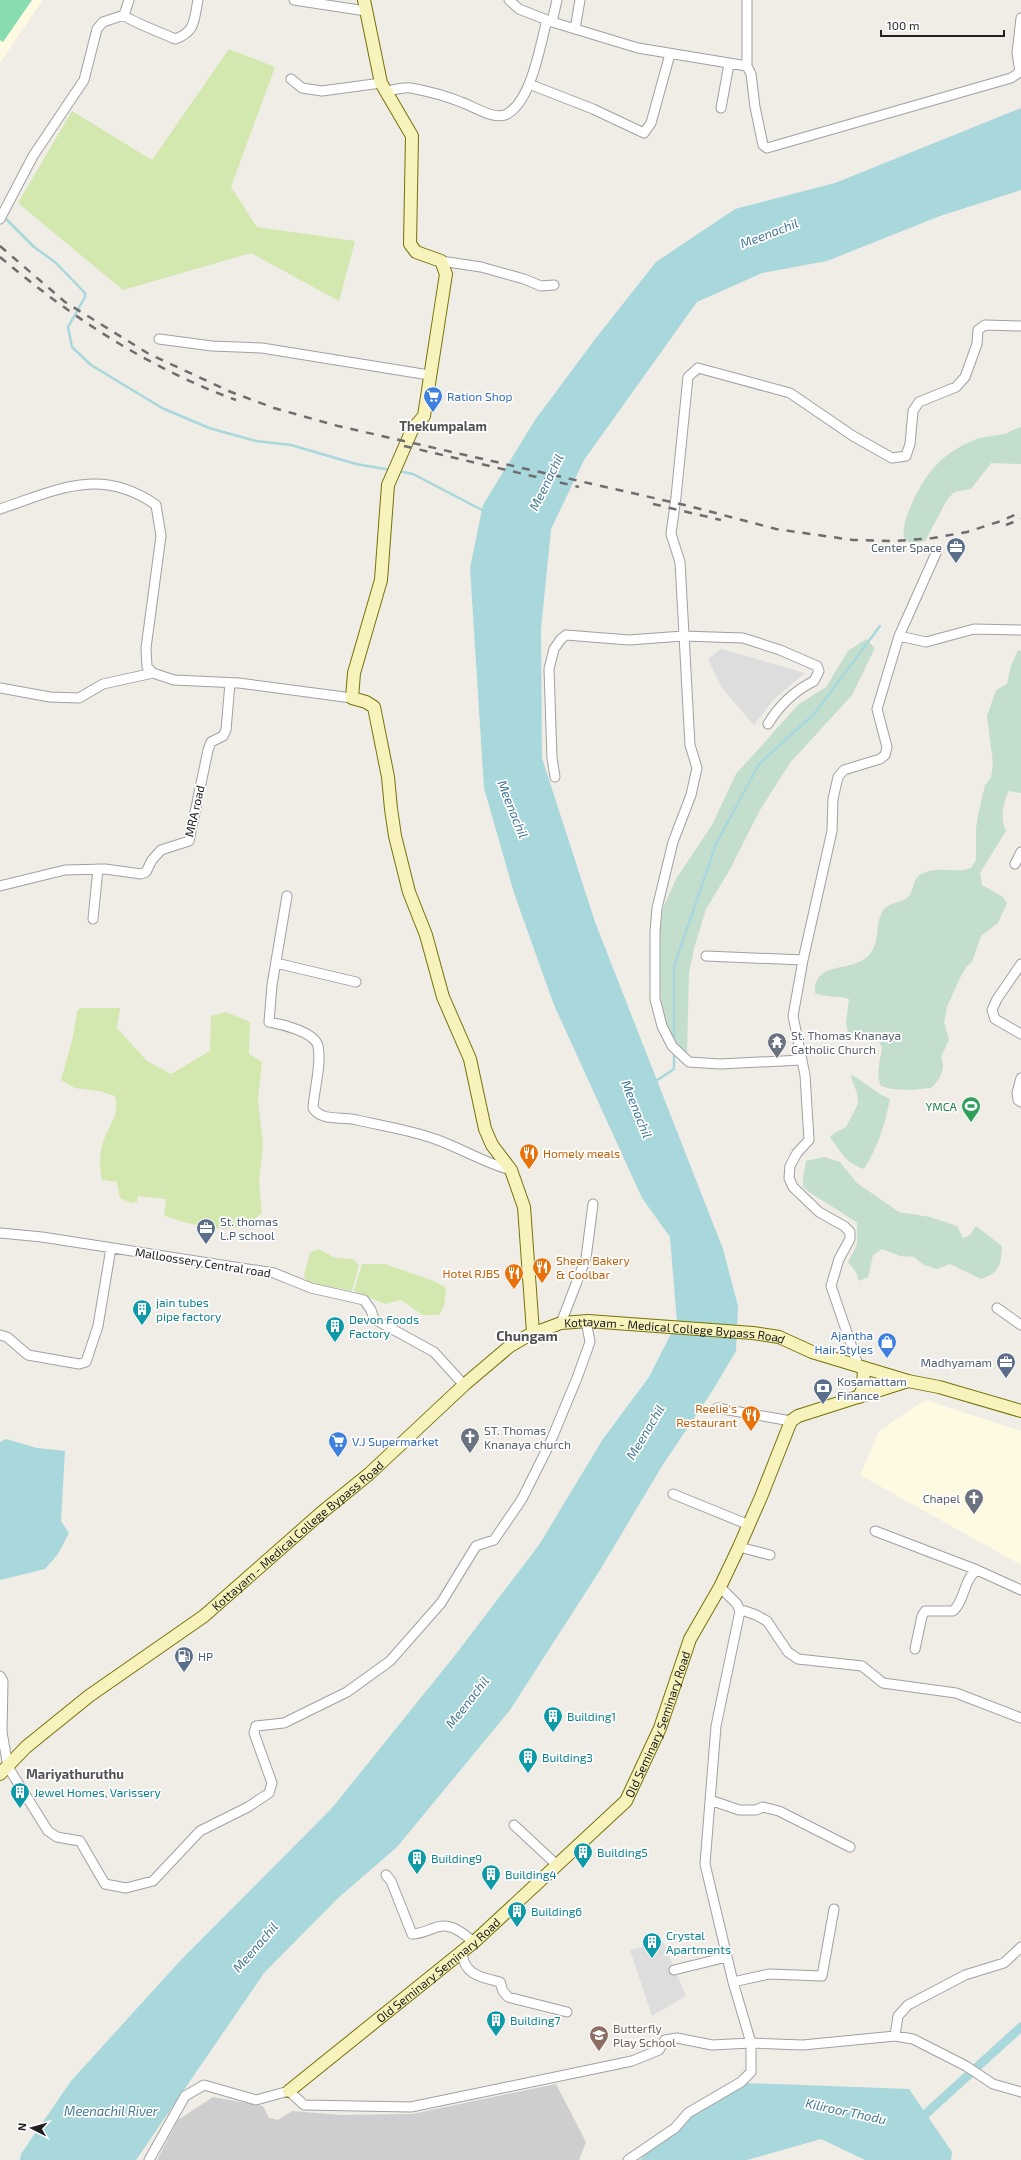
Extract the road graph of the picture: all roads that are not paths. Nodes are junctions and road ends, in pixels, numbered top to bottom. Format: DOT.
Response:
graph roads {
  1 [pos="129,0"];
  2 [pos="198,0"];
  3 [pos="294,0"];
  4 [pos="509,0"];
  5 [pos="557,0"];
  6 [pos="580,0"];
  7 [pos="747,0"];
  8 [pos="365,5"];
  9 [pos="124,15"];
  10 [pos="1021,18"];
  11 [pos="549,21"];
  12 [pos="575,29"];
  13 [pos="670,54"];
  14 [pos="729,64"];
  15 [pos="747,66"];
  16 [pos="291,79"];
  17 [pos="529,84"];
  18 [pos="384,87"];
  19 [pos="721,108"];
  20 [pos="0,219"];
  21 [pos="441,261"];
  22 [pos="554,285"];
  23 [pos="1021,326"];
  24 [pos="159,339"];
  25 [pos="429,375"];
  26 [pos="0,509"];
  27 [pos="937,551"];
  28 [pos="1021,630"];
  29 [pos="683,636"];
  30 [pos="899,636"];
  31 [pos="153,673"];
  32 [pos="230,683"];
  33 [pos="0,688"];
  34 [pos="352,698"];
  35 [pos="768,724"];
  36 [pos="555,777"];
  37 [pos="1021,852"];
  38 [pos="1015,864"];
  39 [pos="98,870"];
  40 [pos="0,886"];
  41 [pos="287,896"];
  42 [pos="93,919"];
  43 [pos="706,956"];
  44 [pos="803,960"];
  45 [pos="276,963"];
  46 [pos="1021,964"];
  47 [pos="356,982"];
  48 [pos="1021,1034"];
  49 [pos="802,1060"];
  50 [pos="1021,1078"];
  51 [pos="1021,1102"];
  52 [pos="511,1170"];
  53 [pos="593,1204"];
  54 [pos="0,1233"];
  55 [pos="110,1252"];
  56 [pos="997,1308"];
  57 [pos="587,1321"];
  58 [pos="561,1323"];
  59 [pos="1021,1325"];
  60 [pos="533,1332"];
  61 [pos="0,1335"];
  62 [pos="861,1366"];
  63 [pos="908,1381"];
  64 [pos="464,1385"];
  65 [pos="859,1397"];
  66 [pos="717,1408"];
  67 [pos="1021,1410"];
  68 [pos="791,1421"];
  69 [pos="673,1494"];
  70 [pos="749,1525"];
  71 [pos="875,1531"];
  72 [pos="739,1547"];
  73 [pos="770,1556"];
  74 [pos="977,1570"];
  75 [pos="720,1587"];
  76 [pos="1021,1590"];
  77 [pos="740,1612"];
  78 [pos="915,1649"];
  79 [pos="0,1676"];
  80 [pos="1021,1718"];
  81 [pos="4,1770"];
  82 [pos="710,1800"];
  83 [pos="514,1826"];
  84 [pos="850,1847"];
  85 [pos="557,1865"];
  86 [pos="386,1876"];
  87 [pos="834,1909"];
  88 [pos="474,1942"];
  89 [pos="1021,1947"];
  90 [pos="462,1952"];
  91 [pos="727,1957"];
  92 [pos="674,1970"];
  93 [pos="733,1982"];
  94 [pos="567,2012"];
  95 [pos="896,2036"];
  96 [pos="751,2043"];
  97 [pos="289,2091"];
  98 [pos="1021,2092"];
  99 [pos="149,2160"];
  100 [pos="628,2160"];
  1 -- 9 [label="street"];
  2 -- 9 [label="street"];
  3 -- 8 [label="street"];
  4 -- 11 [label="street"];
  5 -- 11 [label="street"];
  6 -- 12 [label="street"];
  7 -- 15 [label="street"];
  8 -- 18 [label="main road"];
  9 -- 20 [label="street"];
  10 -- 15 [label="street"];
  11 -- 12 [label="street"];
  11 -- 17 [label="street"];
  12 -- 13 [label="street"];
  13 -- 14 [label="street"];
  13 -- 17 [label="street"];
  14 -- 15 [label="street"];
  14 -- 19 [label="street"];
  16 -- 18 [label="street"];
  17 -- 18 [label="street"];
  18 -- 21 [label="main road"];
  21 -- 22 [label="street"];
  21 -- 25 [label="main road"];
  23 -- 29 [label="street"];
  24 -- 25 [label="street"];
  25 -- 34 [label="main road"];
  26 -- 31 [label="street"];
  27 -- 30 [label="street"];
  28 -- 30 [label="street"];
  29 -- 35 [label="street"];
  29 -- 36 [label="street"];
  29 -- 49 [label="street"];
  30 -- 44 [label="street"];
  31 -- 32 [label="street"];
  31 -- 33 [label="street"];
  32 -- 34 [label="street"];
  32 -- 39 [label="street, MRA road"];
  34 -- 52 [label="main road"];
  37 -- 38 [label="street"];
  39 -- 40 [label="street, MRA road"];
  39 -- 42 [label="street"];
  41 -- 45 [label="street"];
  43 -- 44 [label="street"];
  44 -- 49 [label="street"];
  45 -- 47 [label="street"];
  45 -- 52 [label="street"];
  46 -- 48 [label="street"];
  49 -- 62 [label="street"];
  50 -- 51 [label="street"];
  52 -- 60 [label="main road"];
  53 -- 58 [label="street"];
  54 -- 55 [label="street, Malloossery Central road"];
  55 -- 61 [label="street"];
  55 -- 64 [label="street, Malloossery Central road"];
  56 -- 59 [label="street"];
  57 -- 58 [label="main road, Kottayam - Medical College Bypass Road"];
  57 -- 62 [label="main road, Kottayam - Medical College Bypass Road"];
  57 -- 81 [label="street"];
  58 -- 60 [label="main road, Kottayam - Medical College Bypass Road"];
  60 -- 64 [label="main road, Kottayam - Medical College Bypass Road"];
  62 -- 63 [label="main road, Kottayam - Medical College Bypass Road"];
  62 -- 65 [label="main road"];
  63 -- 65 [label="main road"];
  63 -- 67 [label="main road, Kottayam - Medical College Bypass Road"];
  64 -- 81 [label="main road, Kottayam - Medical College Bypass Road"];
  65 -- 68 [label="main road"];
  66 -- 68 [label="street"];
  68 -- 70 [label="main road, Old Seminary Seminary Road"];
  69 -- 70 [label="street"];
  70 -- 72 [label="main road, Old Seminary Seminary Road"];
  71 -- 74 [label="street"];
  72 -- 73 [label="street"];
  72 -- 75 [label="main road, Old Seminary Seminary Road"];
  74 -- 76 [label="street"];
  74 -- 78 [label="street"];
  75 -- 77 [label="street"];
  75 -- 85 [label="main road, Old Seminary Seminary Road"];
  77 -- 80 [label="street"];
  77 -- 82 [label="street"];
  79 -- 81 [label="street"];
  82 -- 84 [label="street"];
  82 -- 91 [label="street"];
  83 -- 85 [label="street"];
  85 -- 88 [label="main road, Old Seminary Seminary Road"];
  86 -- 88 [label="street"];
  87 -- 93 [label="street"];
  88 -- 90 [label="main road, Old Seminary Seminary Road"];
  89 -- 95 [label="street"];
  90 -- 94 [label="street"];
  90 -- 97 [label="main road, Old Seminary Seminary Road"];
  91 -- 92 [label="street"];
  91 -- 93 [label="street"];
  93 -- 96 [label="street"];
  95 -- 96 [label="street"];
  95 -- 98 [label="street"];
  96 -- 97 [label="street"];
  96 -- 100 [label="street"];
  97 -- 99 [label="street"];
}
